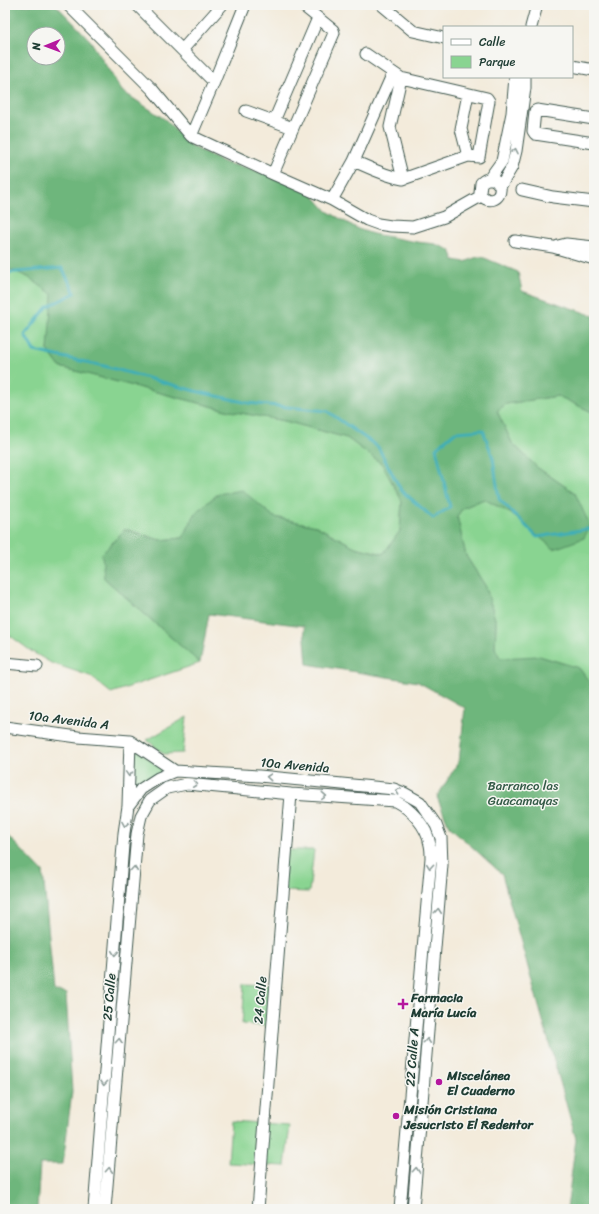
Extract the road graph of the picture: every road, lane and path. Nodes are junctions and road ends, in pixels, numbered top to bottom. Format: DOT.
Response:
graph roads {
  1 [pos="68,5"];
  2 [pos="137,5"];
  3 [pos="222,5"];
  4 [pos="245,5"];
  5 [pos="302,5"];
  6 [pos="382,5"];
  7 [pos="530,5"];
  8 [pos="537,5"];
  9 [pos="318,18"];
  10 [pos="532,23"];
  11 [pos="443,38"];
  12 [pos="182,50"];
  13 [pos="366,54"];
  14 [pos="573,66"];
  15 [pos="594,70"];
  16 [pos="397,76"];
  17 [pos="515,78"];
  18 [pos="525,78"];
  19 [pos="214,82"];
  20 [pos="468,94"];
  21 [pos="246,111"];
  22 [pos="594,119"];
  23 [pos="274,121"];
  24 [pos="292,128"];
  25 [pos="191,136"];
  26 [pos="594,143"];
  27 [pos="468,156"];
  28 [pos="354,161"];
  29 [pos="273,174"];
  30 [pos="403,179"];
  31 [pos="489,179"];
  32 [pos="500,187"];
  33 [pos="522,190"];
  34 [pos="481,196"];
  35 [pos="332,200"];
  36 [pos="594,202"];
  37 [pos="515,241"];
  38 [pos="553,246"];
  39 [pos="594,247"];
  40 [pos="594,259"];
  41 [pos="5,663"];
  42 [pos="37,666"];
  43 [pos="5,727"];
  44 [pos="130,741"];
  45 [pos="175,772"];
  46 [pos="153,782"];
  47 [pos="291,794"];
  48 [pos="128,806"];
  49 [pos="428,814"];
  50 [pos="442,838"];
  51 [pos="430,844"];
  52 [pos="119,895"];
  53 [pos="132,896"];
  54 [pos="94,1209"];
  55 [pos="106,1209"];
  56 [pos="258,1209"];
  57 [pos="400,1209"];
  58 [pos="413,1209"];
  1 -- 25 [label="street"];
  2 -- 12 [label="street"];
  3 -- 12 [label="street"];
  4 -- 19 [label="street"];
  5 -- 9 [label="street"];
  6 -- 11 [label="street"];
  7 -- 10 [label="street"];
  8 -- 10 [label="street"];
  9 -- 23 [label="street"];
  9 -- 24 [label="street"];
  12 -- 19 [label="street"];
  13 -- 16 [label="street"];
  14 -- 15 [label="street"];
  16 -- 20 [label="street"];
  16 -- 28 [label="street"];
  16 -- 30 [label="street"];
  17 -- 31 [label="street"];
  32 -- 18 [label="street, one-way"];
  19 -- 25 [label="street"];
  20 -- 27 [label="street"];
  20 -- 27 [label="street"];
  21 -- 23 [label="street"];
  22 -- 26 [label="street"];
  23 -- 24 [label="street"];
  24 -- 29 [label="street"];
  25 -- 29 [label="street"];
  27 -- 30 [label="street"];
  28 -- 30 [label="street"];
  28 -- 35 [label="street"];
  29 -- 35 [label="street"];
  31 -- 32 [label="street"];
  31 -- 34 [label="street"];
  32 -- 34 [label="street"];
  33 -- 36 [label="street"];
  34 -- 35 [label="street"];
  37 -- 38 [label="street"];
  38 -- 39 [label="street"];
  38 -- 40 [label="street"];
  41 -- 42 [label="street"];
  43 -- 44 [label="street, 10a Avenida A"];
  44 -- 45 [label="street"];
  44 -- 48 [label="street, 25 Calle, one-way"];
  45 -- 46 [label="street, 10a Avenida"];
  49 -- 45 [label="street, 10a Avenida, one-way"];
  46 -- 48 [label="street, 25 Calle"];
  47 -- 51 [label="street, 22 Calle A, one-way"];
  53 -- 47 [label="street, 25 Calle, one-way"];
  47 -- 56 [label="street, 24 Calle"];
  48 -- 52 [label="street, 25 Calle, one-way"];
  49 -- 50 [label="street, 22 Calle A"];
  50 -- 51 [label="street"];
  58 -- 50 [label="street, 22 Calle A, one-way"];
  51 -- 57 [label="street, 22 Calle A, one-way"];
  52 -- 53 [label="street"];
  52 -- 54 [label="street, 25 Calle, one-way"];
  55 -- 53 [label="street, 25 Calle, one-way"];
}
